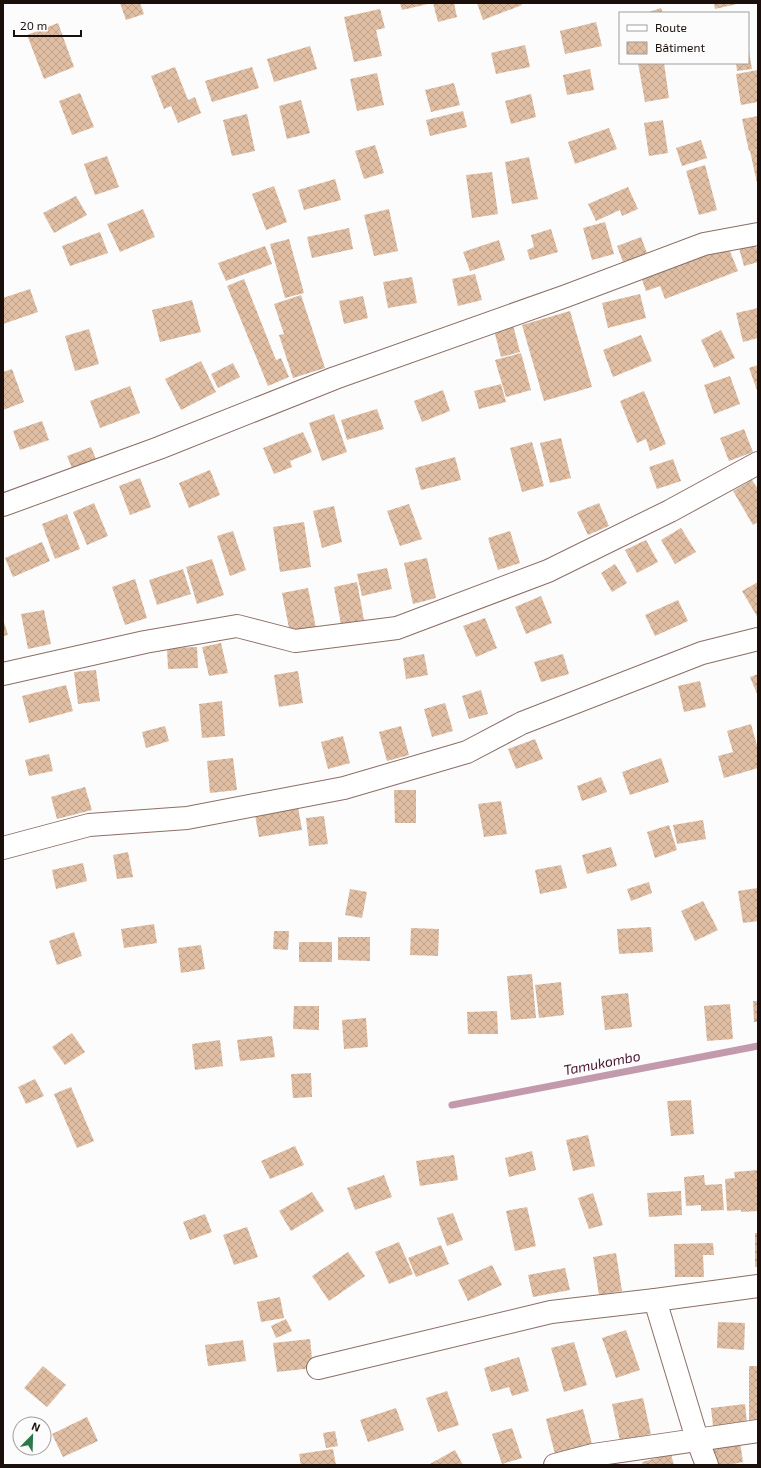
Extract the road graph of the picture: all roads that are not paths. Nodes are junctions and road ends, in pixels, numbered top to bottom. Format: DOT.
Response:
graph roads {
  1 [pos="758,234"];
  2 [pos="758,463"];
  3 [pos="3,504"];
  4 [pos="758,638"];
  5 [pos="3,674"];
  6 [pos="3,848"];
  7 [pos="758,1286"];
  8 [pos="655,1300"];
  9 [pos="318,1368"];
  10 [pos="758,1431"];
  11 [pos="697,1439"];
  12 [pos="555,1465"];
  13 [pos="707,1465"];
  1 -- 3 [label="street"];
  2 -- 5 [label="street"];
  4 -- 6 [label="street"];
  7 -- 8 [label="street"];
  8 -- 9 [label="street"];
  8 -- 11 [label="street"];
  10 -- 11 [label="street"];
  11 -- 12 [label="street"];
  11 -- 13 [label="street"];
}
